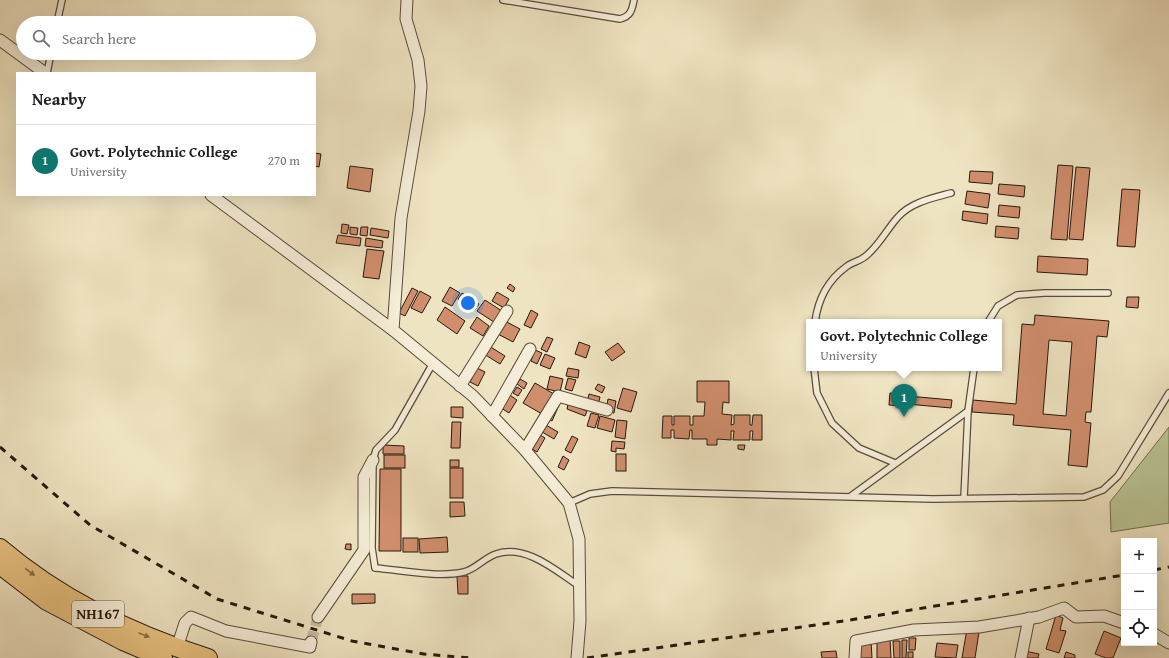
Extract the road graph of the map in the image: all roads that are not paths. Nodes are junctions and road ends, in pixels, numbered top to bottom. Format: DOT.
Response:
graph roads {
  1 [pos="62,0"];
  2 [pos="407,0"];
  3 [pos="503,0"];
  4 [pos="634,0"];
  5 [pos="59,16"];
  6 [pos="0,40"];
  7 [pos="16,51"];
  8 [pos="28,60"];
  9 [pos="49,60"];
  10 [pos="45,72"];
  11 [pos="46,72"];
  12 [pos="951,193"];
  13 [pos="212,196"];
  14 [pos="1108,293"];
  15 [pos="507,311"];
  16 [pos="815,319"];
  17 [pos="990,319"];
  18 [pos="393,330"];
  19 [pos="530,349"];
  20 [pos="433,363"];
  21 [pos="814,371"];
  22 [pos="974,371"];
  23 [pos="460,386"];
  24 [pos="1169,394"];
  25 [pos="607,410"];
  26 [pos="968,411"];
  27 [pos="492,416"];
  28 [pos="524,450"];
  29 [pos="373,460"];
  30 [pos="895,463"];
  31 [pos="851,496"];
  32 [pos="964,498"];
  33 [pos="568,503"];
  34 [pos="0,548"];
  35 [pos="0,565"];
  36 [pos="580,587"];
  37 [pos="318,617"];
  38 [pos="1029,618"];
  39 [pos="1121,622"];
  40 [pos="1157,636"];
  41 [pos="311,642"];
  42 [pos="1169,643"];
  43 [pos="160,654"];
  44 [pos="208,658"];
  45 [pos="577,658"];
  46 [pos="855,658"];
  47 [pos="1021,658"];
  1 -- 5 [label="lane"];
  2 -- 18 [label="street"];
  3 -- 4 [label="lane"];
  6 -- 7 [label="street"];
  8 -- 10 [label="street"];
  9 -- 11 [label="lane"];
  12 -- 16 [label="lane"];
  13 -- 18 [label="street"];
  14 -- 17 [label="lane"];
  15 -- 23 [label="street"];
  18 -- 20 [label="street"];
  19 -- 27 [label="street"];
  20 -- 23 [label="street"];
  20 -- 29 [label="lane"];
  21 -- 30 [label="lane"];
  22 -- 26 [label="lane"];
  23 -- 27 [label="street"];
  24 -- 32 [label="lane"];
  25 -- 28 [label="street"];
  26 -- 30 [label="lane"];
  26 -- 32 [label="lane"];
  27 -- 28 [label="street"];
  28 -- 33 [label="street"];
  29 -- 36 [label="lane"];
  29 -- 37 [label="street"];
  30 -- 31 [label="lane"];
  31 -- 32 [label="lane"];
  31 -- 33 [label="lane"];
  33 -- 36 [label="street"];
  34 -- 43 [label="highway, NH167, one-way"];
  35 -- 43 [label="highway, NH167"];
  36 -- 45 [label="street"];
  38 -- 39 [label="street"];
  38 -- 46 [label="street"];
  38 -- 47 [label="street"];
  40 -- 42 [label="street"];
  41 -- 43 [label="street"];
  43 -- 44 [label="highway, NH167"];
}
